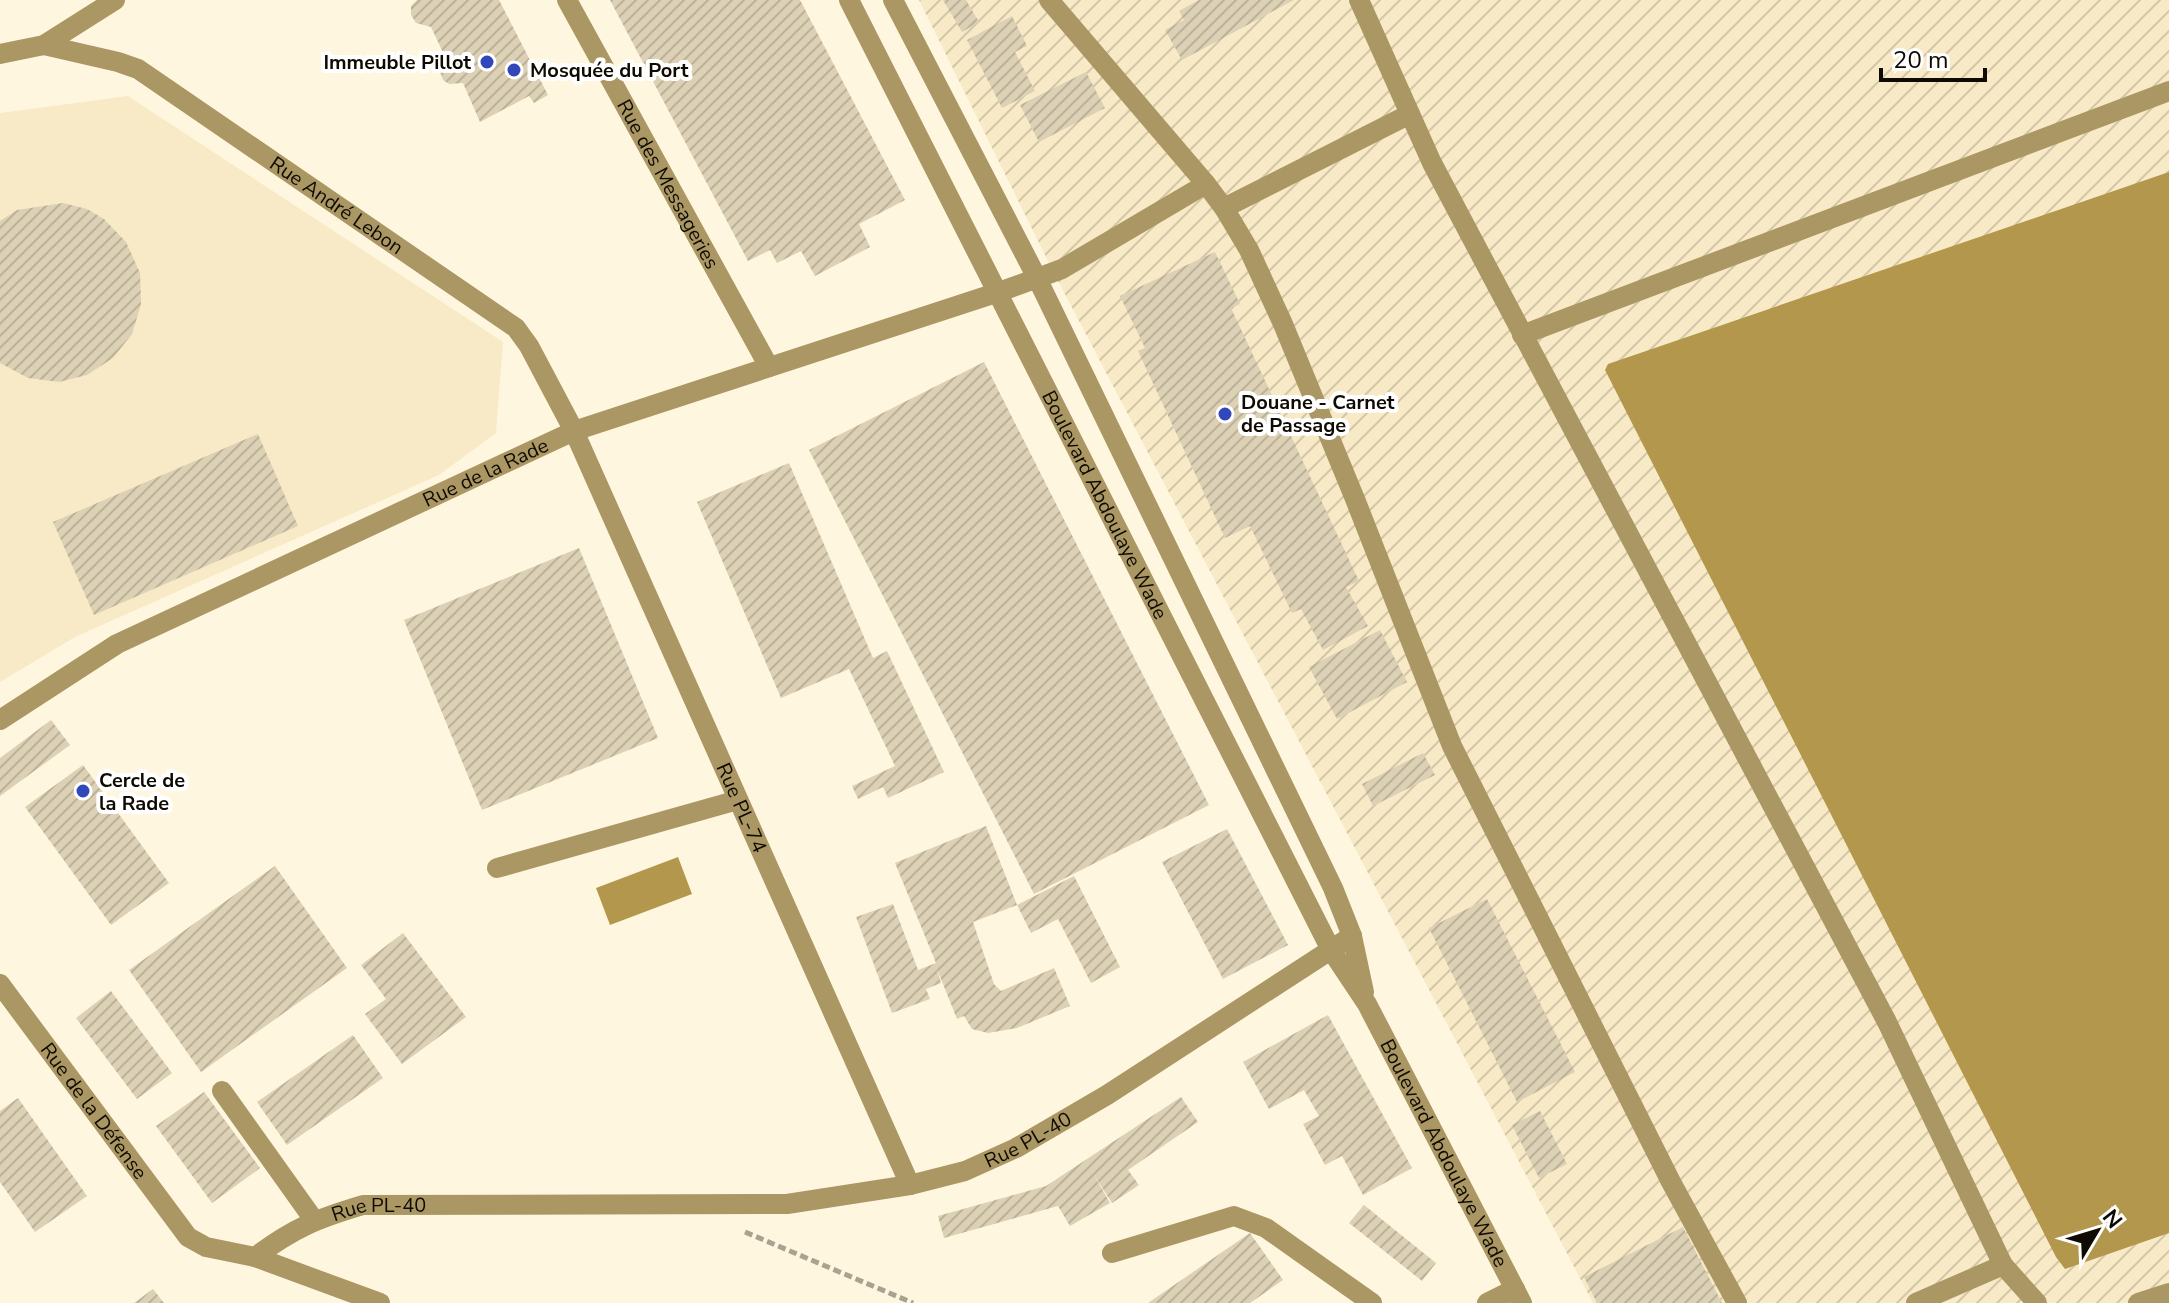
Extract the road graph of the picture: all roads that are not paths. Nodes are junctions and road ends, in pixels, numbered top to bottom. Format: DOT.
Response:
graph roads {
  1 [pos="567,0"];
  2 [pos="849,0"];
  3 [pos="893,0"];
  4 [pos="1049,0"];
  5 [pos="1359,0"];
  6 [pos="104,3"];
  7 [pos="44,45"];
  8 [pos="0,54"];
  9 [pos="2169,91"];
  10 [pos="1410,114"];
  11 [pos="1206,184"];
  12 [pos="1224,208"];
  13 [pos="1037,278"];
  14 [pos="999,292"];
  15 [pos="1522,335"];
  16 [pos="769,367"];
  17 [pos="574,431"];
  18 [pos="0,720"];
  19 [pos="738,800"];
  20 [pos="497,868"];
  21 [pos="1352,936"];
  22 [pos="1331,950"];
  23 [pos="0,984"];
  24 [pos="1367,1004"];
  25 [pos="222,1091"];
  26 [pos="910,1185"];
  27 [pos="314,1220"];
  28 [pos="1112,1253"];
  29 [pos="255,1257"];
  30 [pos="2003,1265"];
  31 [pos="2169,1293"];
  32 [pos="1519,1296"];
  33 [pos="380,1303"];
  34 [pos="1372,1303"];
  35 [pos="1487,1303"];
  36 [pos="1737,1303"];
  37 [pos="1916,1303"];
  38 [pos="2037,1303"];
  39 [pos="2138,1303"];
  1 -- 16 [label="street, Rue des Messageries"];
  2 -- 14 [label="street, Boulevard Abdoulaye Wade"];
  3 -- 13 [label="street, Boulevard Abdoulaye Wade"];
  4 -- 11 [label="street"];
  5 -- 10 [label="street"];
  6 -- 7 [label="street"];
  7 -- 8 [label="street"];
  7 -- 17 [label="street, Rue André Lebon"];
  9 -- 15 [label="street"];
  10 -- 12 [label="street"];
  10 -- 15 [label="street"];
  11 -- 12 [label="street"];
  11 -- 13 [label="street, Rue de la Rade"];
  12 -- 36 [label="street"];
  13 -- 14 [label="street, Rue de la Rade"];
  13 -- 21 [label="street, Boulevard Abdoulaye Wade"];
  14 -- 16 [label="street, Rue de la Rade"];
  14 -- 22 [label="street, Boulevard Abdoulaye Wade"];
  15 -- 30 [label="street"];
  16 -- 17 [label="street, Rue de la Rade"];
  17 -- 18 [label="street, Rue de la Rade"];
  17 -- 19 [label="street, Rue PL-74"];
  19 -- 20 [label="street"];
  19 -- 26 [label="street, Rue PL-74"];
  21 -- 22 [label="street, Rue PL-40"];
  21 -- 24 [label="street, Boulevard Abdoulaye Wade"];
  22 -- 24 [label="street, Boulevard Abdoulaye Wade"];
  22 -- 26 [label="street, Rue PL-40"];
  23 -- 29 [label="street, Rue de la Défense"];
  24 -- 32 [label="street, Boulevard Abdoulaye Wade"];
  25 -- 27 [label="street"];
  26 -- 27 [label="street, Rue PL-40"];
  27 -- 29 [label="street, Rue PL-40"];
  28 -- 34 [label="street"];
  29 -- 33 [label="street"];
  30 -- 37 [label="street"];
  30 -- 38 [label="street"];
  31 -- 39 [label="street"];
  32 -- 35 [label="street"];
}
